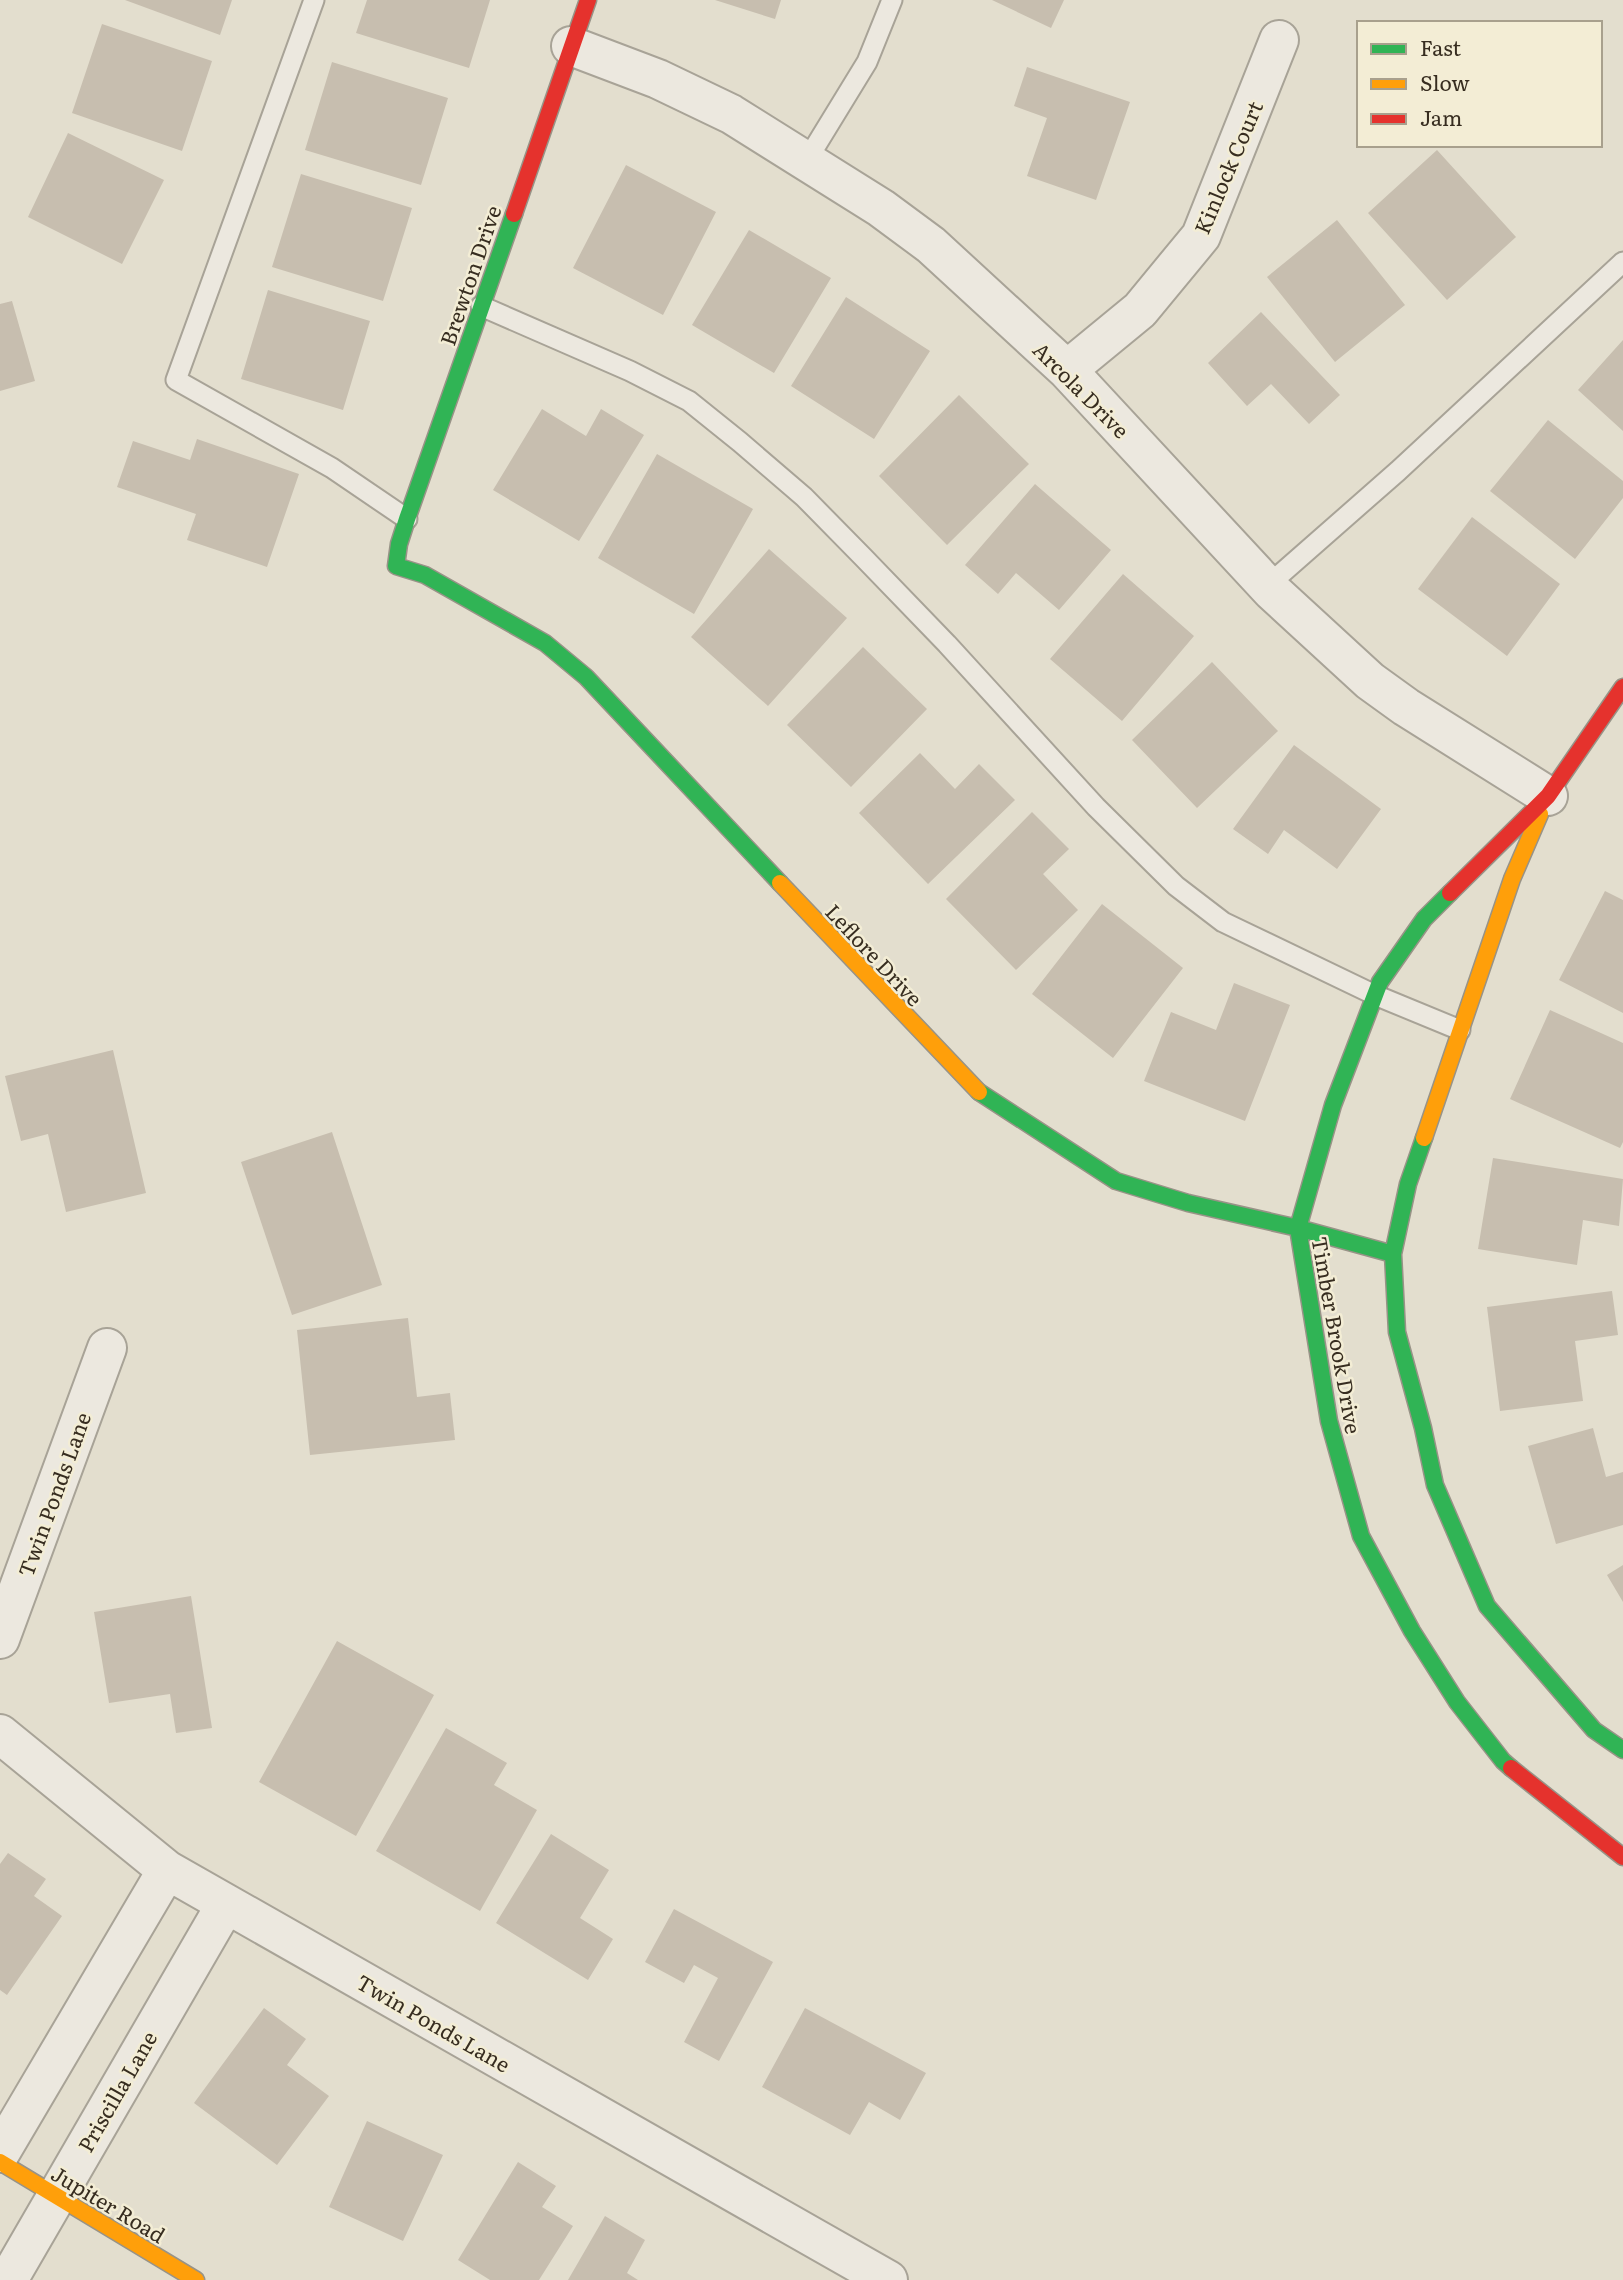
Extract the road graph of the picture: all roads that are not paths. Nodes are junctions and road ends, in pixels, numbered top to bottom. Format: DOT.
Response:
graph roads {
  1 [pos="314,0"];
  2 [pos="588,0"];
  3 [pos="892,0"];
  4 [pos="1279,40"];
  5 [pos="571,46"];
  6 [pos="807,160"];
  7 [pos="1623,262"];
  8 [pos="481,306"];
  9 [pos="1068,370"];
  10 [pos="407,519"];
  11 [pos="396,566"];
  12 [pos="1267,586"];
  13 [pos="1623,687"];
  14 [pos="1548,796"];
  15 [pos="1375,995"];
  16 [pos="1460,1030"];
  17 [pos="1298,1228"];
  18 [pos="1393,1254"];
  19 [pos="107,1348"];
  20 [pos="0,1639"];
  21 [pos="0,1734"];
  22 [pos="1623,1750"];
  23 [pos="1623,1857"];
  24 [pos="167,1870"];
  25 [pos="226,1904"];
  26 [pos="0,2153"];
  27 [pos="0,2162"];
  28 [pos="56,2195"];
  29 [pos="8,2280"];
  30 [pos="197,2280"];
  31 [pos="888,2280"];
  1 -- 10 [label="lane"];
  2 -- 5 [label="street, Brewton Drive"];
  3 -- 6 [label="lane"];
  4 -- 9 [label="street, Kinlock Court"];
  5 -- 6 [label="street, Arcola Drive"];
  5 -- 8 [label="street, Brewton Drive"];
  6 -- 9 [label="street, Arcola Drive"];
  7 -- 12 [label="lane"];
  8 -- 10 [label="street, Brewton Drive"];
  8 -- 15 [label="lane"];
  9 -- 12 [label="street, Arcola Drive"];
  10 -- 11 [label="street, Brewton Drive"];
  11 -- 17 [label="street, Leflore Drive"];
  12 -- 14 [label="street, Arcola Drive"];
  13 -- 14 [label="street, Timber Brook Drive"];
  14 -- 15 [label="street, Timber Brook Drive"];
  14 -- 16 [label="street, Timber Brook Drive"];
  15 -- 16 [label="lane"];
  15 -- 17 [label="street, Timber Brook Drive"];
  16 -- 18 [label="street, Timber Brook Drive"];
  17 -- 18 [label="street, Leflore Drive"];
  17 -- 23 [label="street, Timber Brook Drive"];
  18 -- 22 [label="street, Timber Brook Drive"];
  19 -- 20 [label="street, Twin Ponds Lane"];
  21 -- 24 [label="street, Twin Ponds Lane"];
  24 -- 25 [label="street, Twin Ponds Lane"];
  24 -- 26 [label="street"];
  25 -- 28 [label="street, Priscilla Lane"];
  25 -- 31 [label="street, Twin Ponds Lane"];
  27 -- 28 [label="street, Jupiter Road"];
  28 -- 29 [label="street, Priscilla Lane"];
  28 -- 30 [label="street, Jupiter Road"];
}
